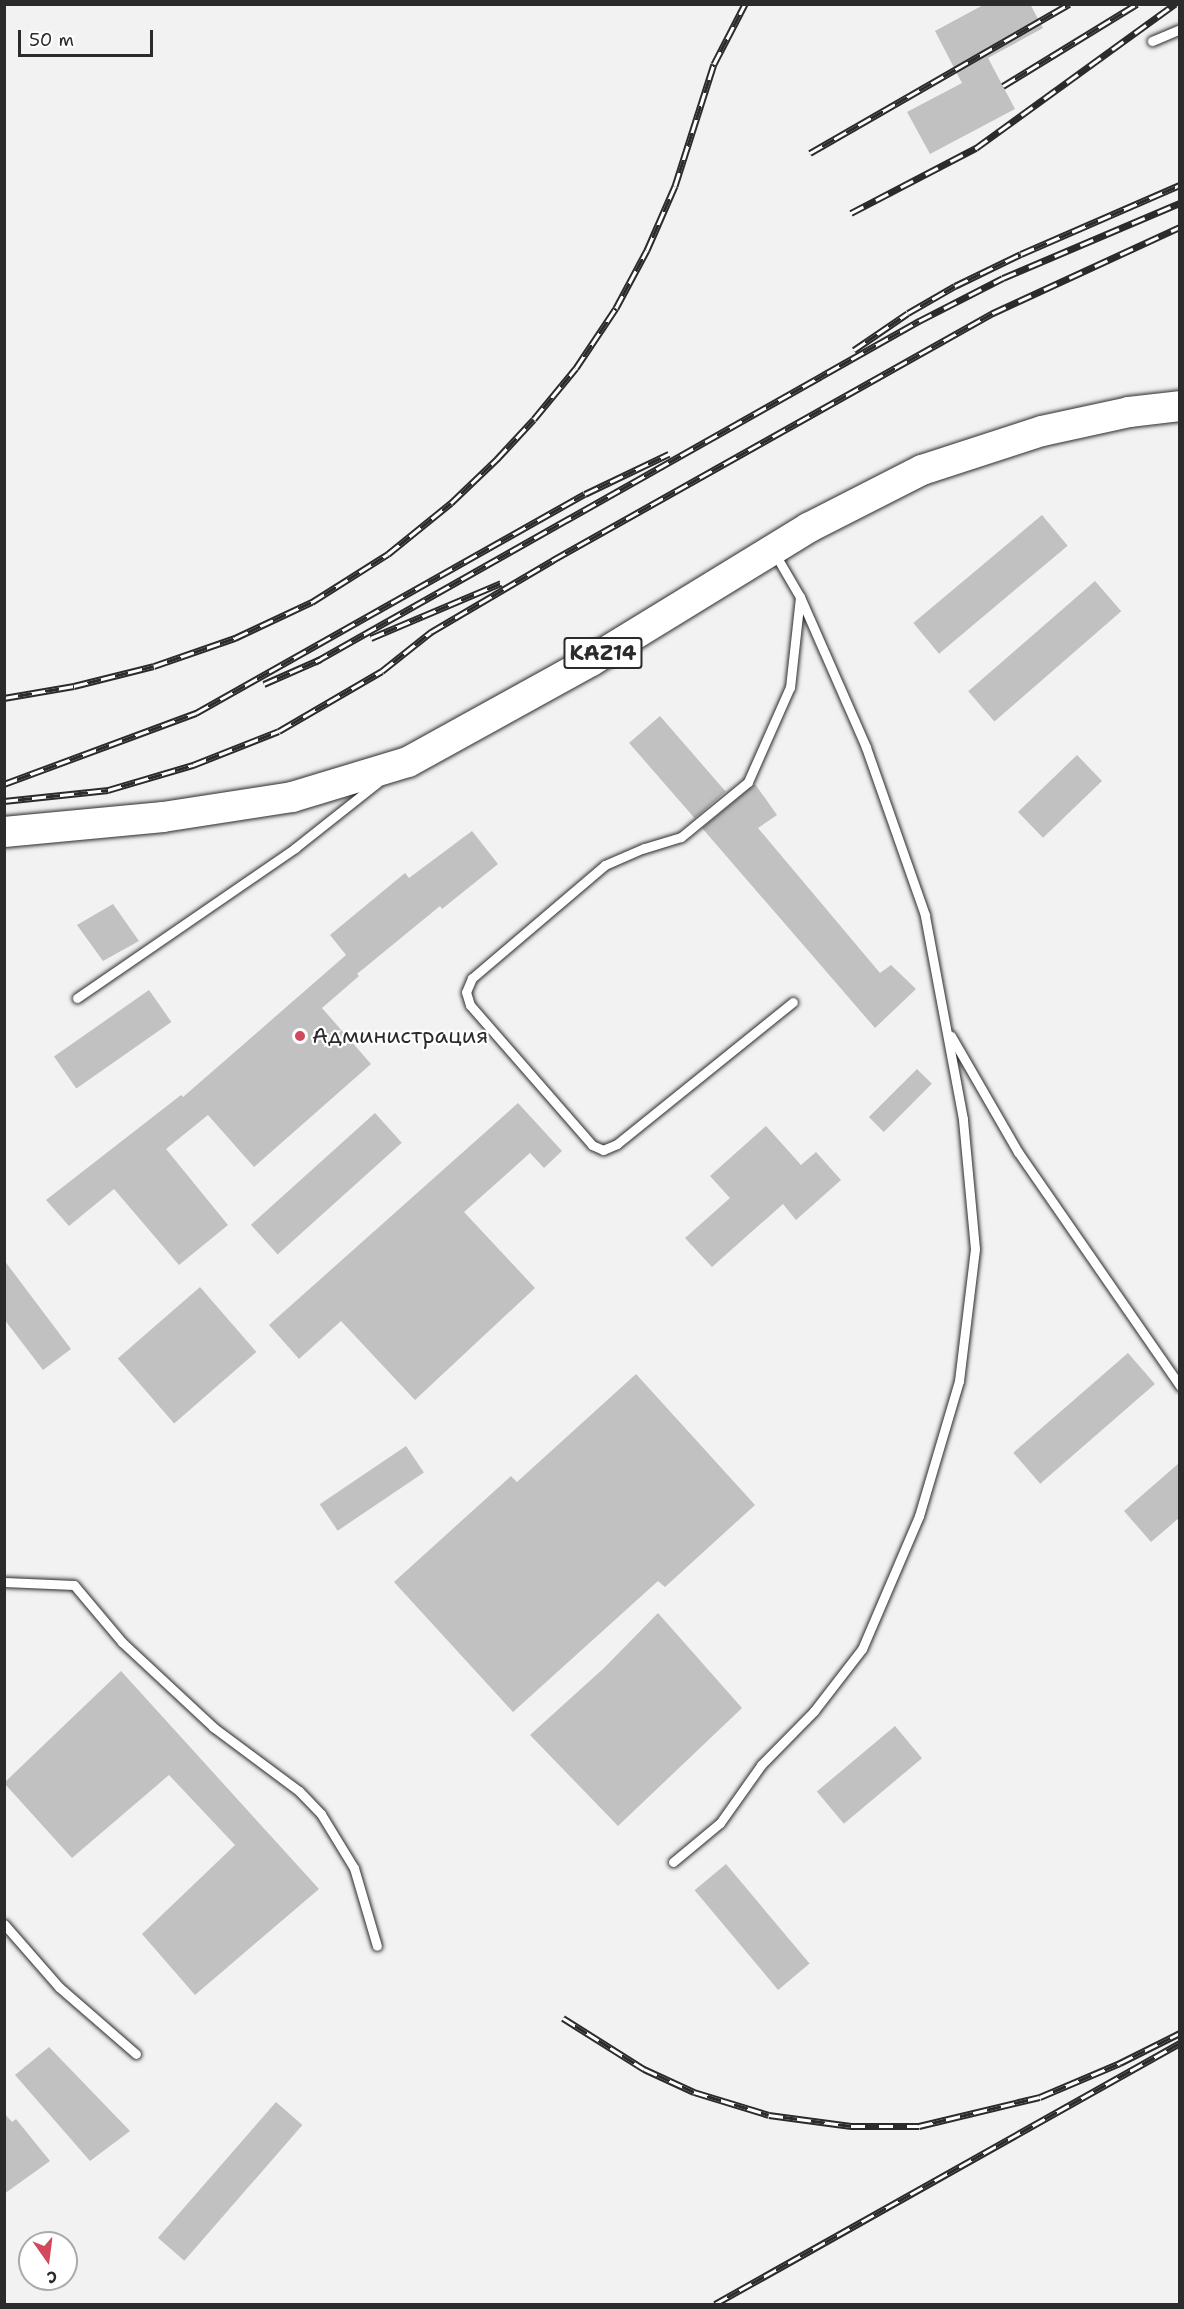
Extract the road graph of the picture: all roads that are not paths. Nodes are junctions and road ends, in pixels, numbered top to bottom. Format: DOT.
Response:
graph roads {
  1 [pos="1179,29"];
  2 [pos="1152,41"];
  3 [pos="1179,406"];
  4 [pos="772,549"];
  5 [pos="800,597"];
  6 [pos="400,765"];
  7 [pos="4,832"];
  8 [pos="77,998"];
  9 [pos="794,1002"];
  10 [pos="947,1029"];
  11 [pos="1179,1386"];
  12 [pos="4,1582"];
  13 [pos="673,1862"];
  14 [pos="4,1924"];
  15 [pos="377,1946"];
  16 [pos="136,2054"];
  1 -- 2 [label="lane"];
  3 -- 4 [label="highway, KAZ14"];
  4 -- 5 [label="lane"];
  4 -- 6 [label="highway, KAZ14"];
  5 -- 9 [label="lane"];
  5 -- 10 [label="lane"];
  6 -- 7 [label="highway, KAZ14"];
  6 -- 8 [label="lane"];
  10 -- 11 [label="lane"];
  10 -- 13 [label="lane"];
  12 -- 15 [label="lane"];
  14 -- 16 [label="lane"];
}
